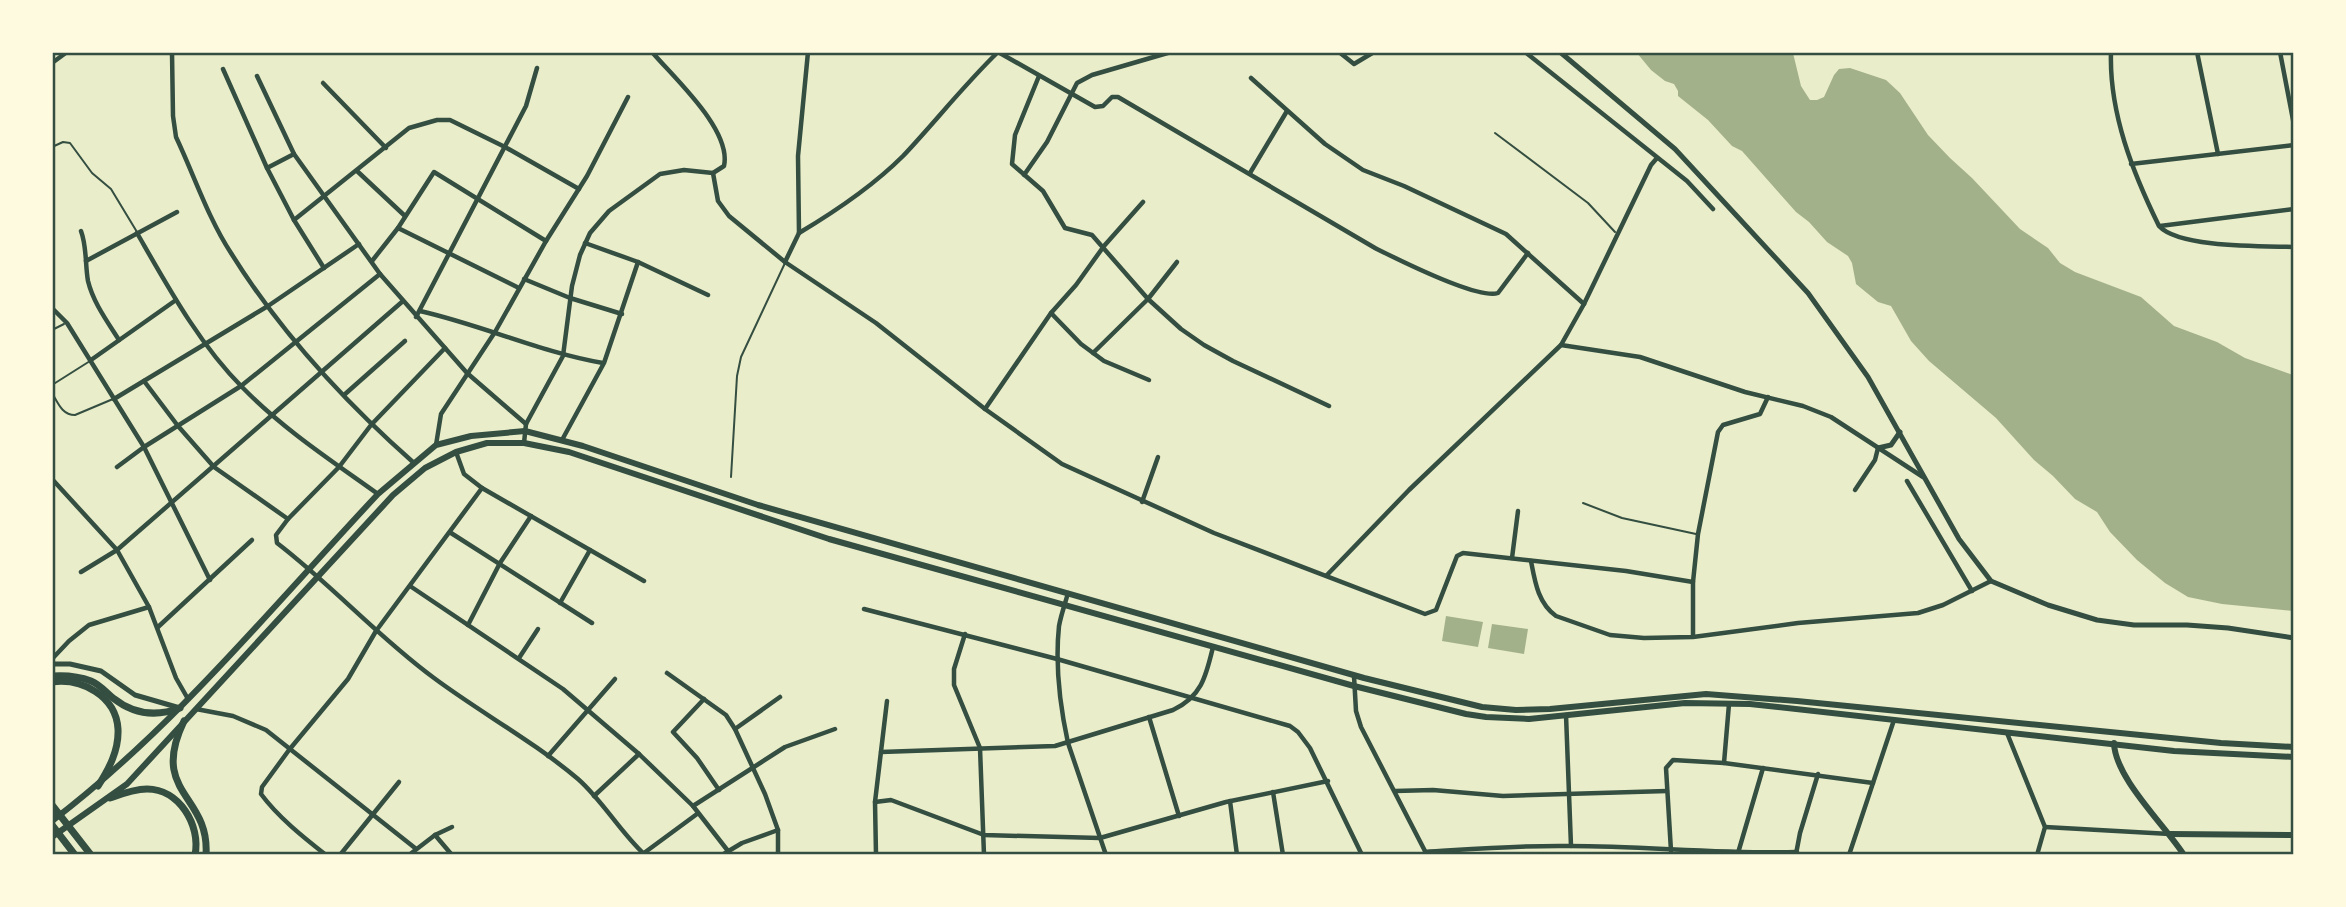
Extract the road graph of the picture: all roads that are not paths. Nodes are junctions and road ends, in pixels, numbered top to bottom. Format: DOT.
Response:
graph roads {
  1 [pos="66,52"];
  2 [pos="172,52"];
  3 [pos="652,52"];
  4 [pos="808,52"];
  5 [pos="1171,52"];
  6 [pos="1339,52"];
  7 [pos="1374,52"];
  8 [pos="1525,52"];
  9 [pos="1560,52"];
  10 [pos="2111,52"];
  11 [pos="2197,52"];
  12 [pos="2280,52"];
  13 [pos="996,53"];
  14 [pos="52,63"];
  15 [pos="537,68"];
  16 [pos="223,69"];
  17 [pos="257,76"];
  18 [pos="1039,76"];
  19 [pos="1251,78"];
  20 [pos="323,83"];
  21 [pos="1071,93"];
  22 [pos="628,97"];
  23 [pos="1287,111"];
  24 [pos="2294,125"];
  25 [pos="1495,133"];
  26 [pos="2294,145"];
  27 [pos="52,147"];
  28 [pos="505,147"];
  29 [pos="386,148"];
  30 [pos="294,154"];
  31 [pos="2218,154"];
  32 [pos="1657,158"];
  33 [pos="2131,164"];
  34 [pos="267,168"];
  35 [pos="358,171"];
  36 [pos="713,173"];
  37 [pos="1250,173"];
  38 [pos="1024,175"];
  39 [pos="579,189"];
  40 [pos="325,195"];
  41 [pos="479,199"];
  42 [pos="1143,202"];
  43 [pos="1713,209"];
  44 [pos="2294,209"];
  45 [pos="177,212"];
  46 [pos="405,216"];
  47 [pos="293,220"];
  48 [pos="2159,226"];
  49 [pos="398,228"];
  50 [pos="81,231"];
  51 [pos="137,233"];
  52 [pos="799,233"];
  53 [pos="1619,235"];
  54 [pos="546,241"];
  55 [pos="585,243"];
  56 [pos="359,244"];
  57 [pos="1104,246"];
  58 [pos="2294,247"];
  59 [pos="1528,253"];
  60 [pos="449,255"];
  61 [pos="86,261"];
  62 [pos="371,262"];
  63 [pos="638,262"];
  64 [pos="785,262"];
  65 [pos="1177,262"];
  66 [pos="324,268"];
  67 [pos="380,274"];
  68 [pos="524,279"];
  69 [pos="519,288"];
  70 [pos="708,295"];
  71 [pos="570,298"];
  72 [pos="1148,299"];
  73 [pos="176,300"];
  74 [pos="403,301"];
  75 [pos="1584,304"];
  76 [pos="268,306"];
  77 [pos="52,308"];
  78 [pos="1051,313"];
  79 [pos="418,314"];
  80 [pos="622,314"];
  81 [pos="67,323"];
  82 [pos="52,330"];
  83 [pos="495,332"];
  84 [pos="119,340"];
  85 [pos="297,341"];
  86 [pos="405,341"];
  87 [pos="207,344"];
  88 [pos="1561,345"];
  89 [pos="445,348"];
  90 [pos="1093,353"];
  91 [pos="563,356"];
  92 [pos="91,360"];
  93 [pos="604,363"];
  94 [pos="323,372"];
  95 [pos="467,373"];
  96 [pos="1149,380"];
  97 [pos="144,381"];
  98 [pos="52,385"];
  99 [pos="241,386"];
  100 [pos="52,393"];
  101 [pos="344,394"];
  102 [pos="1768,397"];
  103 [pos="114,399"];
  104 [pos="1329,405"];
  105 [pos="985,409"];
  106 [pos="271,415"];
  107 [pos="371,425"];
  108 [pos="178,426"];
  109 [pos="526,427"];
  110 [pos="1900,432"];
  111 [pos="562,440"];
  112 [pos="524,443"];
  113 [pos="436,445"];
  114 [pos="144,447"];
  115 [pos="1878,448"];
  116 [pos="456,452"];
  117 [pos="1158,457"];
  118 [pos="414,463"];
  119 [pos="117,467"];
  120 [pos="214,467"];
  121 [pos="339,467"];
  122 [pos="731,477"];
  123 [pos="1923,477"];
  124 [pos="52,480"];
  125 [pos="1907,481"];
  126 [pos="482,488"];
  127 [pos="1855,490"];
  128 [pos="378,494"];
  129 [pos="172,502"];
  130 [pos="1142,502"];
  131 [pos="1583,503"];
  132 [pos="1518,511"];
  133 [pos="531,516"];
  134 [pos="288,519"];
  135 [pos="451,533"];
  136 [pos="1698,534"];
  137 [pos="252,540"];
  138 [pos="117,550"];
  139 [pos="590,550"];
  140 [pos="1512,558"];
  141 [pos="1531,561"];
  142 [pos="499,563"];
  143 [pos="309,568"];
  144 [pos="81,572"];
  145 [pos="1327,575"];
  146 [pos="319,576"];
  147 [pos="210,580"];
  148 [pos="644,580"];
  149 [pos="1991,581"];
  150 [pos="1693,582"];
  151 [pos="410,586"];
  152 [pos="1972,591"];
  153 [pos="1068,593"];
  154 [pos="560,603"];
  155 [pos="1065,605"];
  156 [pos="149,607"];
  157 [pos="864,609"];
  158 [pos="592,623"];
  159 [pos="468,625"];
  160 [pos="158,627"];
  161 [pos="538,629"];
  162 [pos="376,631"];
  163 [pos="965,634"];
  164 [pos="1693,637"];
  165 [pos="2294,638"];
  166 [pos="1213,646"];
  167 [pos="519,659"];
  168 [pos="1057,659"];
  169 [pos="52,662"];
  170 [pos="667,673"];
  171 [pos="1354,675"];
  172 [pos="52,676"];
  173 [pos="615,679"];
  174 [pos="52,682"];
  175 [pos="1354,686"];
  176 [pos="780,696"];
  177 [pos="1191,698"];
  178 [pos="188,699"];
  179 [pos="704,699"];
  180 [pos="887,701"];
  181 [pos="1729,704"];
  182 [pos="180,708"];
  183 [pos="196,709"];
  184 [pos="585,710"];
  185 [pos="1566,716"];
  186 [pos="1149,717"];
  187 [pos="1894,720"];
  188 [pos="184,721"];
  189 [pos="735,729"];
  190 [pos="835,729"];
  191 [pos="2007,733"];
  192 [pos="2114,734"];
  193 [pos="1068,743"];
  194 [pos="2114,744"];
  195 [pos="2294,747"];
  196 [pos="980,748"];
  197 [pos="289,750"];
  198 [pos="881,752"];
  199 [pos="639,754"];
  200 [pos="548,756"];
  201 [pos="2294,757"];
  202 [pos="1724,763"];
  203 [pos="1763,768"];
  204 [pos="753,769"];
  205 [pos="1818,775"];
  206 [pos="1328,781"];
  207 [pos="399,782"];
  208 [pos="1873,783"];
  209 [pos="98,786"];
  210 [pos="719,790"];
  211 [pos="1667,791"];
  212 [pos="1273,792"];
  213 [pos="1395,792"];
  214 [pos="1568,794"];
  215 [pos="594,796"];
  216 [pos="110,798"];
  217 [pos="1230,801"];
  218 [pos="875,802"];
  219 [pos="52,805"];
  220 [pos="693,806"];
  221 [pos="697,814"];
  222 [pos="372,815"];
  223 [pos="1179,816"];
  224 [pos="52,823"];
  225 [pos="452,827"];
  226 [pos="2045,827"];
  227 [pos="778,830"];
  228 [pos="2170,834"];
  229 [pos="435,835"];
  230 [pos="984,835"];
  231 [pos="2294,835"];
  232 [pos="52,837"];
  233 [pos="1100,838"];
  234 [pos="1572,846"];
  235 [pos="415,849"];
  236 [pos="728,851"];
  237 [pos="1671,851"];
  238 [pos="642,852"];
  239 [pos="74,853"];
  240 [pos="1426,853"];
  241 [pos="1738,853"];
  242 [pos="1797,854"];
  243 [pos="91,855"];
  244 [pos="195,855"];
  245 [pos="206,855"];
  246 [pos="326,855"];
  247 [pos="340,855"];
  248 [pos="409,855"];
  249 [pos="452,855"];
  250 [pos="632,855"];
  251 [pos="722,855"];
  252 [pos="779,855"];
  253 [pos="876,855"];
  254 [pos="984,855"];
  255 [pos="1106,855"];
  256 [pos="1237,855"];
  257 [pos="1283,855"];
  258 [pos="1362,855"];
  259 [pos="1849,855"];
  260 [pos="2037,855"];
  261 [pos="2184,855"];
  1 -- 14 [label="street"];
  2 -- 76 [label="street"];
  3 -- 36 [label="street"];
  4 -- 52 [label="street"];
  5 -- 21 [label="street"];
  6 -- 7 [label="street"];
  8 -- 32 [label="street"];
  9 -- 110 [label="street"];
  10 -- 33 [label="street"];
  11 -- 31 [label="street"];
  12 -- 24 [label="street"];
  13 -- 18 [label="street"];
  13 -- 52 [label="street"];
  15 -- 28 [label="street"];
  16 -- 34 [label="street"];
  17 -- 30 [label="street"];
  18 -- 21 [label="street"];
  18 -- 38 [label="street"];
  19 -- 23 [label="street"];
  20 -- 29 [label="street"];
  21 -- 37 [label="street"];
  21 -- 38 [label="street"];
  22 -- 39 [label="street"];
  23 -- 37 [label="street"];
  23 -- 59 [label="street"];
  25 -- 53 [label="lane"];
  26 -- 31 [label="street"];
  27 -- 51 [label="lane"];
  28 -- 29 [label="street"];
  28 -- 39 [label="street"];
  28 -- 41 [label="street"];
  29 -- 35 [label="street"];
  30 -- 34 [label="street"];
  30 -- 40 [label="street"];
  31 -- 33 [label="street"];
  32 -- 43 [label="street"];
  32 -- 53 [label="street"];
  33 -- 48 [label="street"];
  34 -- 47 [label="street"];
  35 -- 40 [label="street"];
  35 -- 46 [label="street"];
  36 -- 55 [label="street"];
  36 -- 64 [label="street"];
  37 -- 59 [label="street"];
  38 -- 57 [label="street"];
  39 -- 54 [label="street"];
  40 -- 47 [label="street"];
  40 -- 56 [label="street"];
  41 -- 46 [label="street"];
  41 -- 54 [label="street"];
  41 -- 60 [label="street"];
  42 -- 57 [label="street"];
  44 -- 48 [label="street"];
  45 -- 51 [label="street"];
  46 -- 49 [label="street"];
  47 -- 66 [label="street"];
  48 -- 58 [label="street"];
  49 -- 60 [label="street"];
  49 -- 62 [label="street"];
  50 -- 61 [label="street"];
  51 -- 61 [label="street"];
  51 -- 73 [label="street"];
  52 -- 64 [label="street"];
  53 -- 75 [label="street"];
  54 -- 68 [label="street"];
  55 -- 63 [label="street"];
  55 -- 71 [label="street"];
  56 -- 62 [label="street"];
  56 -- 66 [label="street"];
  57 -- 72 [label="street"];
  57 -- 78 [label="street"];
  59 -- 75 [label="street"];
  60 -- 69 [label="street"];
  60 -- 79 [label="street"];
  61 -- 84 [label="street"];
  62 -- 67 [label="street"];
  63 -- 70 [label="street"];
  63 -- 80 [label="street"];
  64 -- 105 [label="street"];
  64 -- 122 [label="lane"];
  65 -- 72 [label="street"];
  66 -- 76 [label="street"];
  67 -- 74 [label="street"];
  67 -- 85 [label="street"];
  68 -- 69 [label="street"];
  68 -- 71 [label="street"];
  69 -- 83 [label="street"];
  71 -- 80 [label="street"];
  71 -- 91 [label="street"];
  72 -- 90 [label="street"];
  72 -- 104 [label="street"];
  73 -- 84 [label="street"];
  73 -- 87 [label="street"];
  74 -- 79 [label="street"];
  74 -- 94 [label="street"];
  75 -- 88 [label="street"];
  76 -- 85 [label="street"];
  76 -- 87 [label="street"];
  77 -- 81 [label="street"];
  78 -- 90 [label="street"];
  78 -- 105 [label="street"];
  79 -- 83 [label="street"];
  79 -- 89 [label="street"];
  80 -- 93 [label="street"];
  81 -- 82 [label="lane"];
  81 -- 92 [label="street"];
  83 -- 91 [label="street"];
  83 -- 95 [label="street"];
  84 -- 92 [label="street"];
  85 -- 94 [label="street"];
  85 -- 99 [label="street"];
  86 -- 101 [label="street"];
  87 -- 97 [label="street"];
  87 -- 99 [label="street"];
  88 -- 102 [label="street"];
  88 -- 145 [label="street"];
  89 -- 95 [label="street"];
  89 -- 107 [label="street"];
  90 -- 96 [label="street"];
  91 -- 93 [label="street"];
  91 -- 109 [label="street"];
  92 -- 98 [label="lane"];
  92 -- 103 [label="street"];
  93 -- 111 [label="street"];
  94 -- 101 [label="street"];
  94 -- 106 [label="street"];
  95 -- 109 [label="street"];
  95 -- 113 [label="street"];
  97 -- 103 [label="street"];
  97 -- 108 [label="street"];
  99 -- 106 [label="street"];
  99 -- 108 [label="street"];
  100 -- 103 [label="lane"];
  101 -- 107 [label="street"];
  102 -- 115 [label="street"];
  102 -- 136 [label="street"];
  103 -- 114 [label="street"];
  105 -- 130 [label="street"];
  106 -- 120 [label="street"];
  106 -- 121 [label="street"];
  107 -- 118 [label="street"];
  107 -- 121 [label="street"];
  108 -- 114 [label="street"];
  108 -- 120 [label="street"];
  109 -- 111 [label="main road"];
  109 -- 112 [label="street"];
  109 -- 113 [label="main road"];
  110 -- 115 [label="street"];
  110 -- 123 [label="street"];
  111 -- 153 [label="main road"];
  112 -- 116 [label="main road"];
  112 -- 155 [label="main road"];
  113 -- 118 [label="main road"];
  114 -- 119 [label="street"];
  114 -- 129 [label="street"];
  115 -- 123 [label="street"];
  115 -- 127 [label="street"];
  116 -- 126 [label="street"];
  116 -- 146 [label="main road"];
  117 -- 130 [label="street"];
  118 -- 128 [label="main road"];
  120 -- 129 [label="street"];
  120 -- 134 [label="street"];
  121 -- 128 [label="street"];
  121 -- 134 [label="street"];
  123 -- 149 [label="street"];
  124 -- 138 [label="street"];
  125 -- 152 [label="street"];
  126 -- 133 [label="street"];
  126 -- 135 [label="street"];
  128 -- 143 [label="main road"];
  129 -- 138 [label="street"];
  129 -- 147 [label="street"];
  130 -- 145 [label="street"];
  131 -- 136 [label="lane"];
  132 -- 140 [label="street"];
  133 -- 139 [label="street"];
  133 -- 142 [label="street"];
  134 -- 143 [label="street"];
  135 -- 142 [label="street"];
  135 -- 151 [label="street"];
  136 -- 150 [label="street"];
  137 -- 147 [label="street"];
  138 -- 144 [label="street"];
  138 -- 156 [label="street"];
  139 -- 148 [label="street"];
  139 -- 154 [label="street"];
  140 -- 141 [label="street"];
  140 -- 145 [label="street"];
  141 -- 150 [label="street"];
  141 -- 164 [label="street"];
  142 -- 154 [label="street"];
  142 -- 159 [label="street"];
  143 -- 146 [label="street"];
  143 -- 178 [label="main road"];
  146 -- 162 [label="street"];
  146 -- 183 [label="main road"];
  147 -- 160 [label="street"];
  149 -- 152 [label="street"];
  149 -- 165 [label="street"];
  150 -- 164 [label="street"];
  151 -- 159 [label="street"];
  151 -- 162 [label="street"];
  152 -- 164 [label="street"];
  153 -- 155 [label="street"];
  153 -- 171 [label="main road"];
  154 -- 158 [label="street"];
  155 -- 166 [label="main road"];
  155 -- 168 [label="street"];
  156 -- 160 [label="street"];
  156 -- 169 [label="street"];
  157 -- 163 [label="street"];
  159 -- 167 [label="street"];
  160 -- 178 [label="street"];
  161 -- 167 [label="street"];
  162 -- 197 [label="street"];
  162 -- 200 [label="street"];
  163 -- 168 [label="street"];
  163 -- 196 [label="street"];
  166 -- 175 [label="main road"];
  166 -- 177 [label="street"];
  167 -- 184 [label="street"];
  168 -- 177 [label="street"];
  168 -- 193 [label="street"];
  169 -- 182 [label="street"];
  170 -- 179 [label="street"];
  171 -- 175 [label="street"];
  171 -- 192 [label="main road"];
  172 -- 182 [label="main road"];
  173 -- 184 [label="street"];
  174 -- 209 [label="main road"];
  175 -- 185 [label="main road"];
  175 -- 213 [label="street"];
  176 -- 189 [label="street"];
  177 -- 186 [label="street"];
  177 -- 206 [label="street"];
  178 -- 182 [label="main road"];
  179 -- 189 [label="street"];
  179 -- 210 [label="street"];
  180 -- 198 [label="street"];
  181 -- 185 [label="main road"];
  181 -- 187 [label="main road"];
  181 -- 202 [label="street"];
  182 -- 209 [label="main road"];
  183 -- 188 [label="main road"];
  183 -- 197 [label="street"];
  184 -- 199 [label="street"];
  184 -- 200 [label="street"];
  185 -- 214 [label="street"];
  186 -- 193 [label="street"];
  186 -- 223 [label="street"];
  187 -- 191 [label="main road"];
  187 -- 208 [label="street"];
  188 -- 216 [label="main road"];
  188 -- 245 [label="main road"];
  189 -- 204 [label="street"];
  190 -- 204 [label="street"];
  191 -- 194 [label="main road"];
  191 -- 226 [label="street"];
  192 -- 194 [label="main road"];
  192 -- 195 [label="main road"];
  193 -- 196 [label="street"];
  193 -- 233 [label="street"];
  194 -- 201 [label="main road"];
  194 -- 228 [label="main road"];
  196 -- 198 [label="street"];
  196 -- 230 [label="street"];
  197 -- 222 [label="street"];
  197 -- 246 [label="street"];
  198 -- 218 [label="street"];
  199 -- 215 [label="street"];
  199 -- 220 [label="street"];
  200 -- 215 [label="street"];
  202 -- 203 [label="street"];
  202 -- 211 [label="street"];
  203 -- 205 [label="street"];
  203 -- 241 [label="street"];
  204 -- 210 [label="street"];
  204 -- 227 [label="street"];
  205 -- 208 [label="street"];
  205 -- 242 [label="street"];
  206 -- 212 [label="street"];
  206 -- 258 [label="street"];
  207 -- 222 [label="street"];
  208 -- 259 [label="street"];
  209 -- 224 [label="main road"];
  210 -- 220 [label="street"];
  211 -- 214 [label="street"];
  211 -- 237 [label="street"];
  212 -- 217 [label="street"];
  212 -- 257 [label="street"];
  213 -- 214 [label="street"];
  213 -- 240 [label="street"];
  214 -- 234 [label="street"];
  215 -- 238 [label="street"];
  216 -- 232 [label="main road"];
  216 -- 244 [label="main road"];
  217 -- 223 [label="street"];
  217 -- 256 [label="street"];
  218 -- 230 [label="street"];
  218 -- 253 [label="street"];
  219 -- 243 [label="main road"];
  220 -- 221 [label="street"];
  221 -- 236 [label="street"];
  221 -- 238 [label="street"];
  222 -- 235 [label="street"];
  222 -- 247 [label="street"];
  223 -- 233 [label="street"];
  224 -- 239 [label="main road"];
  225 -- 229 [label="street"];
  226 -- 228 [label="street"];
  226 -- 260 [label="street"];
  227 -- 236 [label="street"];
  227 -- 252 [label="street"];
  228 -- 231 [label="main road"];
  228 -- 261 [label="main road"];
  229 -- 235 [label="street"];
  229 -- 249 [label="street"];
  230 -- 233 [label="street"];
  230 -- 254 [label="street"];
  233 -- 255 [label="street"];
  234 -- 237 [label="street"];
  234 -- 240 [label="street"];
  235 -- 248 [label="street"];
  236 -- 251 [label="street"];
  237 -- 241 [label="street"];
  238 -- 250 [label="street"];
  241 -- 242 [label="street"];
}
